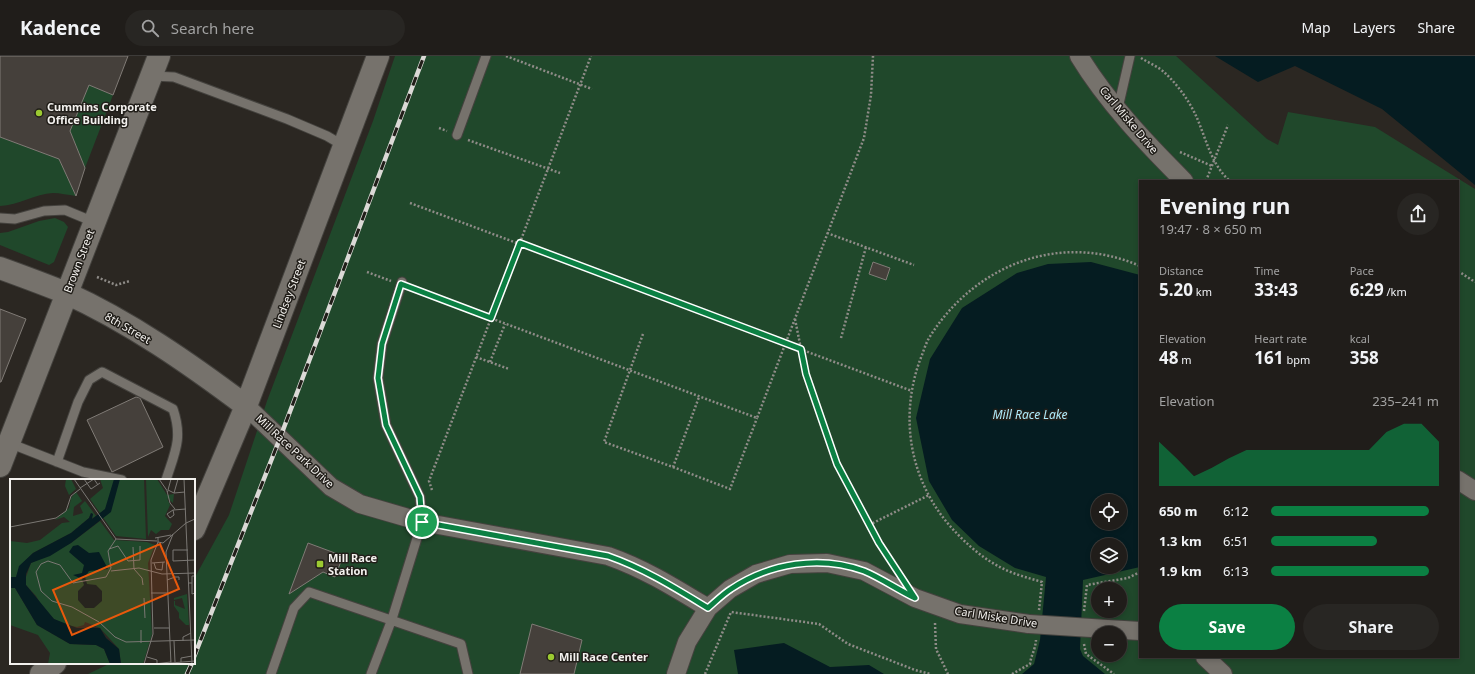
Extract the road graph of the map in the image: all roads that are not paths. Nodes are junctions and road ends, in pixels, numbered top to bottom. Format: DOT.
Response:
graph roads {
  1 [pos="159,56"];
  2 [pos="378,56"];
  3 [pos="486,56"];
  4 [pos="1078,56"];
  5 [pos="1130,56"];
  6 [pos="151,76"];
  7 [pos="1118,108"];
  8 [pos="457,135"];
  9 [pos="345,146"];
  10 [pos="1183,180"];
  11 [pos="0,218"];
  12 [pos="94,222"];
  13 [pos="0,268"];
  14 [pos="402,283"];
  15 [pos="66,293"];
  16 [pos="246,406"];
  17 [pos="9,443"];
  18 [pos="57,462"];
  19 [pos="0,466"];
  20 [pos="117,479"];
  21 [pos="166,479"];
  22 [pos="1459,481"];
  23 [pos="1475,491"];
  24 [pos="199,502"];
  25 [pos="422,522"];
  26 [pos="195,524"];
  27 [pos="708,608"];
  28 [pos="392,619"];
  29 [pos="1139,631"];
  30 [pos="1206,658"];
  31 [pos="54,664"];
  32 [pos="41,674"];
  33 [pos="271,674"];
  34 [pos="371,674"];
  35 [pos="468,674"];
  36 [pos="676,674"];
  37 [pos="1223,674"];
  1 -- 6 [label="main road, Brown Street"];
  2 -- 9 [label="main road, Lindsey Street"];
  3 -- 8 [label="lane"];
  4 -- 7 [label="street, Carl Miske Drive"];
  5 -- 7 [label="lane"];
  6 -- 9 [label="lane"];
  6 -- 12 [label="main road, Brown Street"];
  7 -- 10 [label="street, Carl Miske Drive"];
  9 -- 16 [label="main road, Lindsey Street"];
  11 -- 12 [label="lane"];
  12 -- 15 [label="main road, Brown Street"];
  13 -- 15 [label="main road, 8th Street"];
  14 -- 25 [label="lane"];
  15 -- 16 [label="main road, 8th Street"];
  15 -- 17 [label="main road, Brown Street"];
  16 -- 24 [label="main road, Lindsey Street"];
  16 -- 25 [label="street, Mill Race Park Drive"];
  17 -- 18 [label="lane"];
  17 -- 19 [label="main road, Brown Street"];
  18 -- 20 [label="lane"];
  18 -- 21 [label="lane"];
  22 -- 23 [label="street"];
  24 -- 26 [label="main road, Lindsey Street"];
  25 -- 27 [label="street, Mill Race Park Drive"];
  25 -- 28 [label="lane"];
  27 -- 29 [label="street, Carl Miske Drive, bridge"];
  27 -- 36 [label="street, Carl Miske Drive"];
  28 -- 33 [label="lane"];
  28 -- 34 [label="lane"];
  28 -- 35 [label="lane"];
  30 -- 37 [label="street"];
  31 -- 32 [label="main road"];
}
